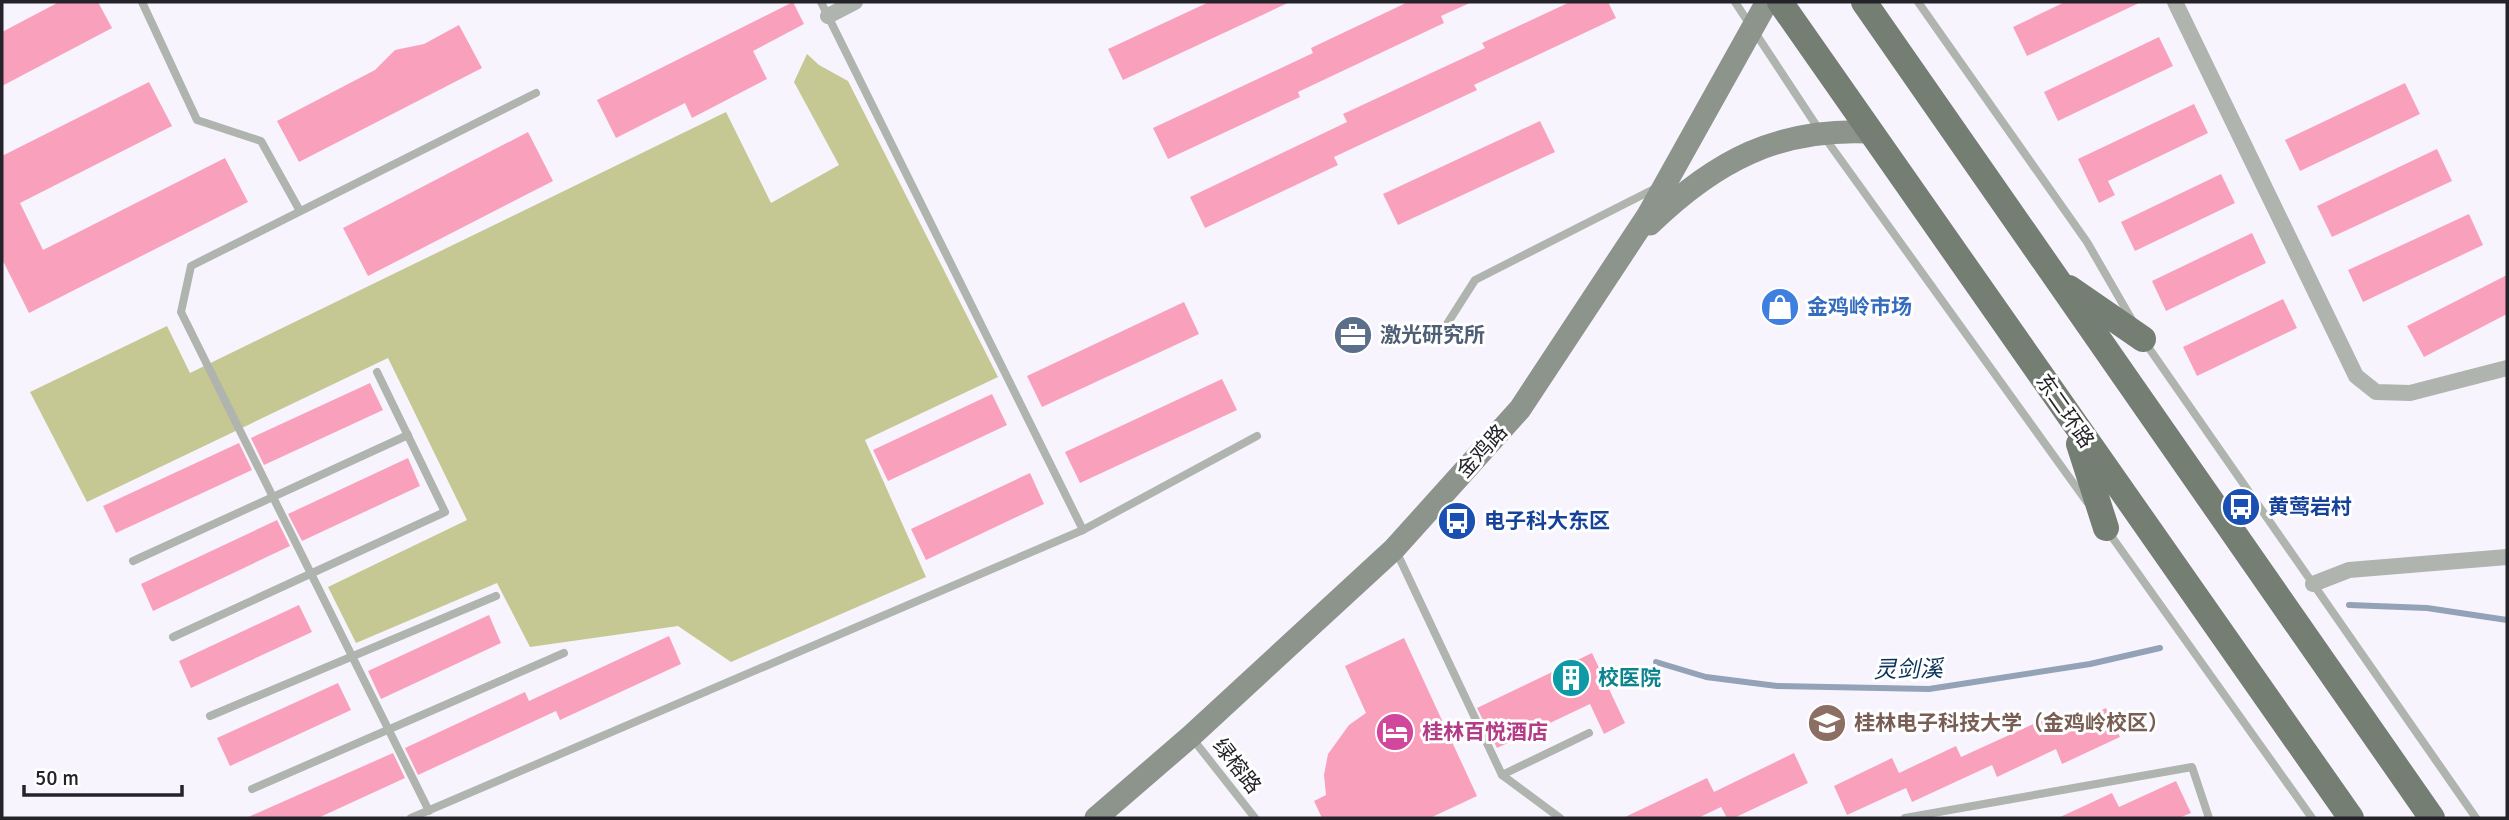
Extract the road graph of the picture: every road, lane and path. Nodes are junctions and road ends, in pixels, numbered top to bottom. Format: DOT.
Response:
graph roads {
  1 [pos="142,2"];
  2 [pos="855,2"];
  3 [pos="1735,2"];
  4 [pos="1767,2"];
  5 [pos="1780,2"];
  6 [pos="1864,2"];
  7 [pos="1918,2"];
  8 [pos="2175,2"];
  9 [pos="825,9"];
  10 [pos="1753,28"];
  11 [pos="536,93"];
  12 [pos="1820,131"];
  13 [pos="1869,132"];
  14 [pos="1666,183"];
  15 [pos="300,211"];
  16 [pos="1628,246"];
  17 [pos="2055,278"];
  18 [pos="1447,324"];
  19 [pos="2143,339"];
  20 [pos="2507,368"];
  21 [pos="377,372"];
  22 [pos="2071,419"];
  23 [pos="408,435"];
  24 [pos="1257,436"];
  25 [pos="273,497"];
  26 [pos="2106,528"];
  27 [pos="1083,530"];
  28 [pos="1394,549"];
  29 [pos="2507,557"];
  30 [pos="133,561"];
  31 [pos="311,573"];
  32 [pos="2314,584"];
  33 [pos="496,596"];
  34 [pos="173,637"];
  35 [pos="564,653"];
  36 [pos="352,657"];
  37 [pos="210,716"];
  38 [pos="389,729"];
  39 [pos="1589,733"];
  40 [pos="1191,736"];
  41 [pos="1502,775"];
  42 [pos="252,789"];
  43 [pos="429,811"];
  44 [pos="411,818"];
  45 [pos="1096,818"];
  46 [pos="1255,818"];
  47 [pos="1560,818"];
  48 [pos="1905,818"];
  49 [pos="2209,818"];
  50 [pos="2312,818"];
  51 [pos="2351,818"];
  52 [pos="2432,818"];
  53 [pos="2476,818"];
  1 -- 15 [label="lane"];
  2 -- 9 [label="street"];
  3 -- 10 [label="lane"];
  4 -- 10 [label="main road, 金鸡路"];
  5 -- 13 [label="main road, 东二环路"];
  6 -- 17 [label="main road"];
  7 -- 19 [label="lane"];
  8 -- 20 [label="street"];
  9 -- 27 [label="lane"];
  10 -- 12 [label="lane"];
  10 -- 14 [label="main road, 金鸡路"];
  11 -- 15 [label="lane"];
  12 -- 13 [label="main road"];
  12 -- 16 [label="main road"];
  12 -- 26 [label="lane"];
  13 -- 22 [label="main road, 东二环路"];
  14 -- 16 [label="main road, 金鸡路"];
  14 -- 18 [label="lane"];
  15 -- 25 [label="lane"];
  16 -- 28 [label="main road, 金鸡路"];
  17 -- 19 [label="main road"];
  17 -- 52 [label="main road"];
  19 -- 32 [label="lane"];
  21 -- 23 [label="lane"];
  22 -- 26 [label="main road"];
  22 -- 51 [label="main road, 东二环路"];
  23 -- 25 [label="lane"];
  23 -- 31 [label="lane"];
  24 -- 27 [label="lane"];
  25 -- 30 [label="lane"];
  25 -- 31 [label="lane"];
  26 -- 50 [label="lane"];
  27 -- 43 [label="lane"];
  28 -- 40 [label="main road, 金鸡路"];
  28 -- 41 [label="lane"];
  29 -- 32 [label="street"];
  31 -- 34 [label="lane"];
  31 -- 36 [label="lane"];
  32 -- 53 [label="lane"];
  33 -- 36 [label="lane"];
  35 -- 38 [label="lane"];
  36 -- 37 [label="lane"];
  36 -- 38 [label="lane"];
  38 -- 42 [label="lane"];
  38 -- 43 [label="lane"];
  39 -- 41 [label="lane"];
  40 -- 45 [label="main road, 金鸡路"];
  40 -- 46 [label="lane, 绿榕路"];
  41 -- 47 [label="lane"];
  43 -- 44 [label="lane"];
  48 -- 49 [label="lane"];
}
